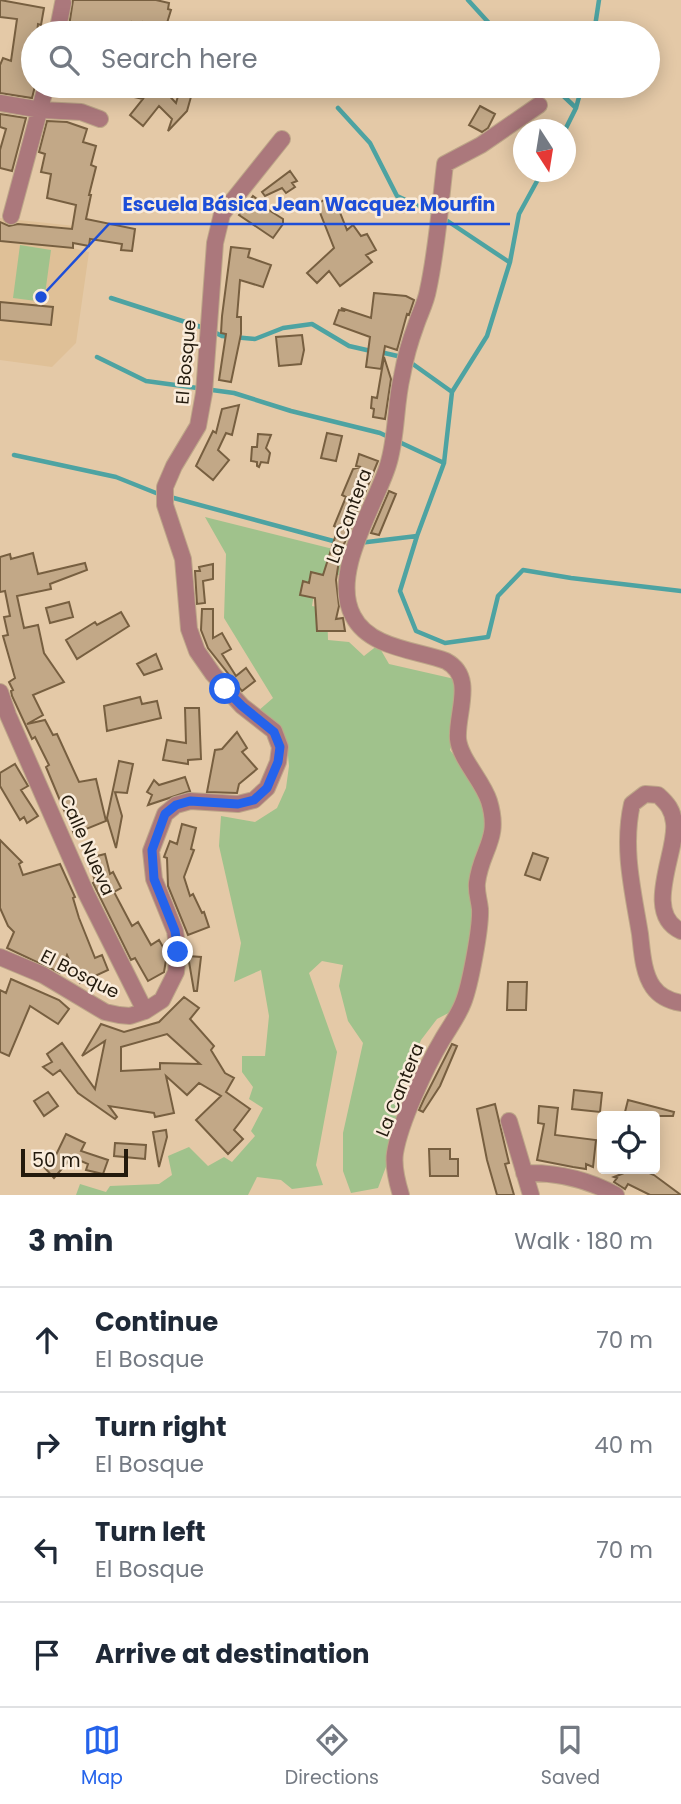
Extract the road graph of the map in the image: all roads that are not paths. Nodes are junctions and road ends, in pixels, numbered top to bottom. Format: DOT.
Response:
graph roads {
  1 [pos="63,3"];
  2 [pos="59,21"];
  3 [pos="44,98"];
  4 [pos="0,103"];
  5 [pos="539,105"];
  6 [pos="41,110"];
  7 [pos="100,119"];
  8 [pos="282,139"];
  9 [pos="11,216"];
  10 [pos="0,692"];
  11 [pos="681,931"];
  12 [pos="0,957"];
  13 [pos="681,1003"];
  14 [pos="145,1011"];
  15 [pos="509,1121"];
  16 [pos="524,1173"];
  17 [pos="401,1195"];
  18 [pos="531,1195"];
  19 [pos="616,1195"];
  1 -- 2 [label="street"];
  3 -- 6 [label="street"];
  4 -- 6 [label="street"];
  5 -- 17 [label="street, La Cantera"];
  6 -- 7 [label="street"];
  6 -- 9 [label="street"];
  8 -- 14 [label="street, El Bosque"];
  10 -- 14 [label="street, Calle Nueva"];
  11 -- 13 [label="street"];
  12 -- 14 [label="street, El Bosque"];
  15 -- 16 [label="street"];
  16 -- 18 [label="street"];
  16 -- 19 [label="street"];
}
